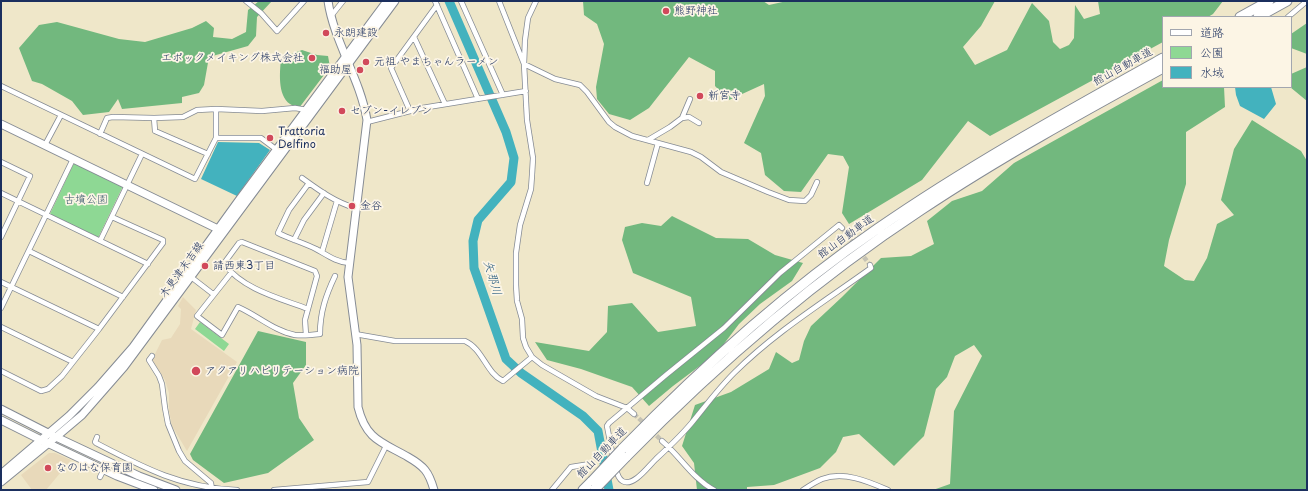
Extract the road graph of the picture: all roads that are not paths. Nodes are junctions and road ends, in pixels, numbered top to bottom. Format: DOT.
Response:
graph roads {
  1 [pos="246,1"];
  2 [pos="304,1"];
  3 [pos="328,1"];
  4 [pos="343,1"];
  5 [pos="387,1"];
  6 [pos="395,1"];
  7 [pos="461,1"];
  8 [pos="499,1"];
  9 [pos="536,1"];
  10 [pos="1270,1"];
  11 [pos="1287,1"];
  12 [pos="1307,1"];
  13 [pos="436,3"];
  14 [pos="331,16"];
  15 [pos="1242,16"];
  16 [pos="1260,16"];
  17 [pos="1289,16"];
  18 [pos="414,37"];
  19 [pos="1162,59"];
  20 [pos="347,61"];
  21 [pos="524,64"];
  22 [pos="1162,69"];
  23 [pos="1,86"];
  24 [pos="526,91"];
  25 [pos="501,96"];
  26 [pos="690,98"];
  27 [pos="480,99"];
  28 [pos="444,104"];
  29 [pos="216,109"];
  30 [pos="307,110"];
  31 [pos="410,111"];
  32 [pos="61,115"];
  33 [pos="154,118"];
  34 [pos="682,118"];
  35 [pos="367,122"];
  36 [pos="699,123"];
  37 [pos="1,124"];
  38 [pos="100,134"];
  39 [pos="216,138"];
  40 [pos="648,140"];
  41 [pos="658,143"];
  42 [pos="45,145"];
  43 [pos="277,150"];
  44 [pos="142,154"];
  45 [pos="208,154"];
  46 [pos="73,159"];
  47 [pos="1,162"];
  48 [pos="302,178"];
  49 [pos="817,182"];
  50 [pos="310,183"];
  51 [pos="647,183"];
  52 [pos="127,185"];
  53 [pos="1,193"];
  54 [pos="324,193"];
  55 [pos="337,201"];
  56 [pos="18,202"];
  57 [pos="355,208"];
  58 [pos="46,215"];
  59 [pos="112,217"];
  60 [pos="842,228"];
  61 [pos="221,230"];
  62 [pos="1,238"];
  63 [pos="294,240"];
  64 [pos="100,241"];
  65 [pos="28,251"];
  66 [pos="322,252"];
  67 [pos="349,263"];
  68 [pos="148,264"];
  69 [pos="870,265"];
  70 [pos="231,273"];
  71 [pos="335,276"];
  72 [pos="191,277"];
  73 [pos="1,282"];
  74 [pos="11,287"];
  75 [pos="213,294"];
  76 [pos="123,297"];
  77 [pos="1,308"];
  78 [pos="308,309"];
  79 [pos="1,327"];
  80 [pos="99,329"];
  81 [pos="355,334"];
  82 [pos="306,335"];
  83 [pos="152,356"];
  84 [pos="532,357"];
  85 [pos="73,362"];
  86 [pos="1,371"];
  87 [pos="1,408"];
  88 [pos="627,408"];
  89 [pos="634,414"];
  90 [pos="1,420"];
  91 [pos="48,433"];
  92 [pos="56,437"];
  93 [pos="97,437"];
  94 [pos="44,441"];
  95 [pos="662,441"];
  96 [pos="386,446"];
  97 [pos="669,447"];
  98 [pos="624,453"];
  99 [pos="590,464"];
  100 [pos="104,470"];
  101 [pos="1,474"];
  102 [pos="100,477"];
  103 [pos="1,482"];
  104 [pos="594,487"];
  105 [pos="212,489"];
  106 [pos="154,490"];
  107 [pos="176,490"];
  108 [pos="237,490"];
  109 [pos="274,490"];
  110 [pos="292,490"];
  111 [pos="434,490"];
  112 [pos="552,490"];
  113 [pos="584,490"];
  114 [pos="714,490"];
  115 [pos="803,490"];
  116 [pos="888,490"];
  1 -- 2 [label="street"];
  3 -- 14 [label="main road"];
  4 -- 14 [label="street"];
  5 -- 20 [label="main road, 木更津末吉線"];
  6 -- 20 [label="main road, 木更津末吉線"];
  7 -- 25 [label="street"];
  8 -- 21 [label="street"];
  9 -- 21 [label="street"];
  10 -- 15 [label="highway"];
  11 -- 16 [label="highway"];
  12 -- 17 [label="street"];
  13 -- 18 [label="street"];
  13 -- 27 [label="street"];
  14 -- 20 [label="main road"];
  18 -- 28 [label="street"];
  18 -- 31 [label="street"];
  19 -- 98 [label="highway, 館山自動車道"];
  20 -- 30 [label="main road, 木更津末吉線"];
  20 -- 35 [label="main road"];
  20 -- 61 [label="main road, 木更津末吉線"];
  21 -- 24 [label="street"];
  21 -- 40 [label="street"];
  22 -- 98 [label="highway, 館山自動車道"];
  23 -- 32 [label="street"];
  24 -- 25 [label="street"];
  24 -- 84 [label="street"];
  25 -- 27 [label="street"];
  26 -- 34 [label="street"];
  27 -- 28 [label="street"];
  28 -- 31 [label="street"];
  29 -- 30 [label="street"];
  29 -- 33 [label="street"];
  29 -- 39 [label="street"];
  30 -- 43 [label="main road, 木更津末吉線"];
  31 -- 35 [label="street"];
  32 -- 38 [label="street"];
  32 -- 42 [label="street"];
  33 -- 38 [label="street"];
  33 -- 45 [label="street"];
  34 -- 36 [label="street"];
  34 -- 40 [label="street"];
  35 -- 57 [label="main road"];
  37 -- 42 [label="main road"];
  38 -- 44 [label="street"];
  39 -- 43 [label="street"];
  39 -- 45 [label="street"];
  40 -- 41 [label="street"];
  41 -- 49 [label="street"];
  41 -- 51 [label="street"];
  42 -- 46 [label="main road"];
  43 -- 61 [label="main road, 木更津末吉線"];
  44 -- 45 [label="street"];
  44 -- 52 [label="street"];
  46 -- 52 [label="main road"];
  46 -- 58 [label="street"];
  47 -- 56 [label="street"];
  48 -- 50 [label="street"];
  50 -- 54 [label="street"];
  50 -- 63 [label="street"];
  52 -- 59 [label="street"];
  52 -- 61 [label="main road"];
  53 -- 56 [label="street"];
  54 -- 55 [label="street"];
  54 -- 63 [label="street"];
  55 -- 57 [label="street"];
  55 -- 66 [label="street"];
  56 -- 58 [label="street"];
  56 -- 62 [label="street"];
  57 -- 67 [label="main road"];
  58 -- 64 [label="street"];
  58 -- 65 [label="street"];
  59 -- 64 [label="street"];
  59 -- 68 [label="street"];
  60 -- 88 [label="street"];
  61 -- 72 [label="main road, 木更津末吉線"];
  61 -- 91 [label="main road, 木更津末吉線"];
  63 -- 66 [label="street"];
  64 -- 68 [label="street"];
  65 -- 74 [label="street"];
  65 -- 76 [label="street"];
  66 -- 67 [label="street"];
  67 -- 81 [label="main road"];
  68 -- 76 [label="street"];
  69 -- 97 [label="street"];
  70 -- 75 [label="street"];
  70 -- 78 [label="street"];
  70 -- 78 [label="street"];
  71 -- 82 [label="street"];
  72 -- 75 [label="street"];
  72 -- 92 [label="main road, 木更津末吉線"];
  73 -- 74 [label="street"];
  74 -- 77 [label="street"];
  74 -- 80 [label="street"];
  75 -- 82 [label="street"];
  76 -- 80 [label="street"];
  78 -- 82 [label="street"];
  79 -- 85 [label="street"];
  80 -- 85 [label="street"];
  81 -- 84 [label="street"];
  81 -- 96 [label="main road"];
  83 -- 105 [label="street"];
  84 -- 88 [label="street"];
  85 -- 86 [label="street"];
  87 -- 91 [label="main road"];
  88 -- 89 [label="street"];
  88 -- 97 [label="street"];
  90 -- 94 [label="main road"];
  91 -- 92 [label="main road"];
  91 -- 94 [label="main road, 木更津末吉線"];
  92 -- 94 [label="main road, 木更津末吉線"];
  92 -- 107 [label="main road"];
  93 -- 105 [label="street"];
  94 -- 100 [label="main road"];
  94 -- 101 [label="main road"];
  94 -- 103 [label="main road"];
  95 -- 97 [label="street"];
  96 -- 110 [label="street"];
  96 -- 111 [label="main road"];
  97 -- 114 [label="street"];
  98 -- 104 [label="highway, 館山自動車道, bridge"];
  99 -- 112 [label="street"];
  100 -- 102 [label="street"];
  100 -- 106 [label="main road"];
  104 -- 113 [label="highway, 館山自動車道"];
  105 -- 108 [label="street"];
  109 -- 110 [label="street"];
  115 -- 116 [label="street"];
}
